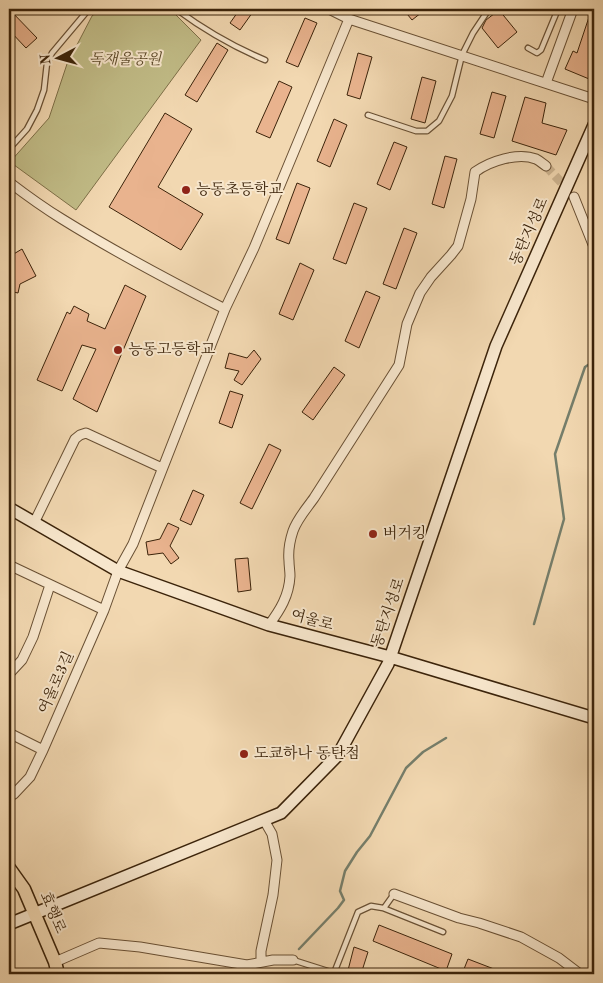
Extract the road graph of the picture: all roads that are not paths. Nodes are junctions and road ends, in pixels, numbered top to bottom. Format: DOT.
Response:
graph roads {
  1 [pos="89,9"];
  2 [pos="176,9"];
  3 [pos="330,9"];
  4 [pos="489,9"];
  5 [pos="573,9"];
  6 [pos="556,10"];
  7 [pos="349,19"];
  8 [pos="528,48"];
  9 [pos="462,55"];
  10 [pos="265,60"];
  11 [pos="546,83"];
  12 [pos="594,99"];
  13 [pos="368,115"];
  14 [pos="594,125"];
  15 [pos="9,149"];
  16 [pos="546,166"];
  17 [pos="9,182"];
  18 [pos="574,196"];
  19 [pos="594,247"];
  20 [pos="226,309"];
  21 [pos="162,468"];
  22 [pos="9,508"];
  23 [pos="34,523"];
  24 [pos="9,566"];
  25 [pos="118,571"];
  26 [pos="50,585"];
  27 [pos="104,610"];
  28 [pos="269,625"];
  29 [pos="390,657"];
  30 [pos="9,674"];
  31 [pos="594,718"];
  32 [pos="9,733"];
  33 [pos="43,750"];
  34 [pos="9,798"];
  35 [pos="264,820"];
  36 [pos="9,868"];
  37 [pos="394,894"];
  38 [pos="384,908"];
  39 [pos="34,914"];
  40 [pos="9,924"];
  41 [pos="443,932"];
  42 [pos="294,960"];
  43 [pos="261,962"];
  44 [pos="57,968"];
  45 [pos="580,974"];
  1 -- 15 [label="lane"];
  2 -- 10 [label="lane"];
  3 -- 7 [label="street"];
  4 -- 9 [label="lane"];
  5 -- 11 [label="street"];
  6 -- 8 [label="lane"];
  7 -- 9 [label="street"];
  7 -- 20 [label="street, 여울로3길"];
  9 -- 11 [label="street"];
  9 -- 13 [label="lane"];
  11 -- 12 [label="street"];
  14 -- 29 [label="main road, 동탄지성로"];
  16 -- 28 [label="street"];
  17 -- 20 [label="street"];
  18 -- 19 [label="street"];
  20 -- 21 [label="street, 여울로3길"];
  21 -- 23 [label="street"];
  21 -- 25 [label="street, 여울로3길"];
  22 -- 23 [label="main road, 여울로"];
  23 -- 25 [label="main road, 여울로"];
  24 -- 26 [label="street"];
  25 -- 27 [label="street, 여울로3길"];
  25 -- 28 [label="main road, 여울로"];
  26 -- 27 [label="street"];
  26 -- 30 [label="street"];
  27 -- 33 [label="street, 여울로3길"];
  28 -- 29 [label="main road, 여울로"];
  29 -- 31 [label="main road, 여울로"];
  29 -- 35 [label="main road, 동탄지성로"];
  32 -- 33 [label="street"];
  33 -- 34 [label="street, 여울로3길"];
  35 -- 39 [label="main road, 동탄지성로"];
  35 -- 43 [label="street"];
  36 -- 39 [label="main road, 효행로"];
  37 -- 38 [label="lane"];
  37 -- 45 [label="street"];
  38 -- 41 [label="lane"];
  38 -- 42 [label="lane"];
  39 -- 40 [label="main road, 동탄지성로"];
  39 -- 44 [label="main road, 효행로"];
  42 -- 43 [label="street"];
  43 -- 44 [label="street"];
}
